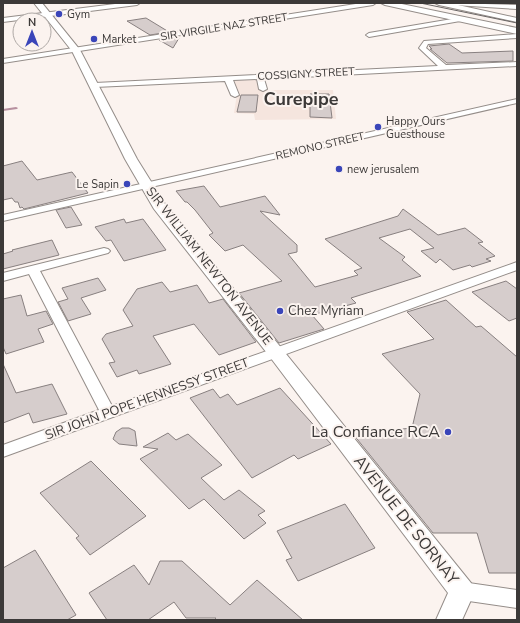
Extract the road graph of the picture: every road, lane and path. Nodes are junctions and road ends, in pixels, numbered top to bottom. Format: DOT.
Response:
graph roads {
  1 [pos="38,3"];
  2 [pos="137,3"];
  3 [pos="373,3"];
  4 [pos="385,3"];
  5 [pos="439,3"];
  6 [pos="454,3"];
  7 [pos="517,7"];
  8 [pos="45,12"];
  9 [pos="52,14"];
  10 [pos="464,19"];
  11 [pos="515,20"];
  12 [pos="52,21"];
  13 [pos="517,31"];
  14 [pos="369,36"];
  15 [pos="517,36"];
  16 [pos="76,50"];
  17 [pos="3,62"];
  18 [pos="517,64"];
  19 [pos="444,67"];
  20 [pos="260,76"];
  21 [pos="228,78"];
  22 [pos="95,85"];
  23 [pos="263,89"];
  24 [pos="235,95"];
  25 [pos="517,101"];
  26 [pos="146,186"];
  27 [pos="3,218"];
  28 [pos="104,251"];
  29 [pos="517,266"];
  30 [pos="33,269"];
  31 [pos="3,277"];
  32 [pos="276,353"];
  33 [pos="108,412"];
  34 [pos="3,451"];
  35 [pos="462,591"];
  36 [pos="517,599"];
  37 [pos="449,620"];
  1 -- 8 [label="street"];
  2 -- 9 [label="street"];
  3 -- 16 [label="street, SIR VIRGILE NAZ STREET"];
  4 -- 10 [label="main road"];
  5 -- 11 [label="street"];
  6 -- 7 [label="street"];
  10 -- 13 [label="main road"];
  10 -- 14 [label="street"];
  12 -- 16 [label="street, SIR WILLIAM NEWTON AVENUE"];
  15 -- 19 [label="street"];
  16 -- 17 [label="street, SIR VIRGILE NAZ STREET"];
  16 -- 22 [label="street, SIR WILLIAM NEWTON AVENUE"];
  18 -- 19 [label="street, COSSIGNY STREET"];
  19 -- 20 [label="street, COSSIGNY STREET"];
  20 -- 21 [label="street, COSSIGNY STREET"];
  20 -- 23 [label="street"];
  21 -- 22 [label="street, COSSIGNY STREET"];
  21 -- 24 [label="street"];
  22 -- 26 [label="street, SIR WILLIAM NEWTON AVENUE"];
  25 -- 26 [label="street, REMONO STREET"];
  26 -- 27 [label="street, REMONO STREET"];
  26 -- 32 [label="street, SIR WILLIAM NEWTON AVENUE"];
  28 -- 30 [label="street"];
  29 -- 32 [label="street, SIR JOHN POPE HENNESSY STREET"];
  30 -- 31 [label="street"];
  30 -- 33 [label="street"];
  32 -- 33 [label="street, SIR JOHN POPE HENNESSY STREET"];
  32 -- 35 [label="street, AVENUE DE SORNAY"];
  33 -- 34 [label="street, SIR JOHN POPE HENNESSY STREET"];
  35 -- 36 [label="street"];
  35 -- 37 [label="street"];
}
